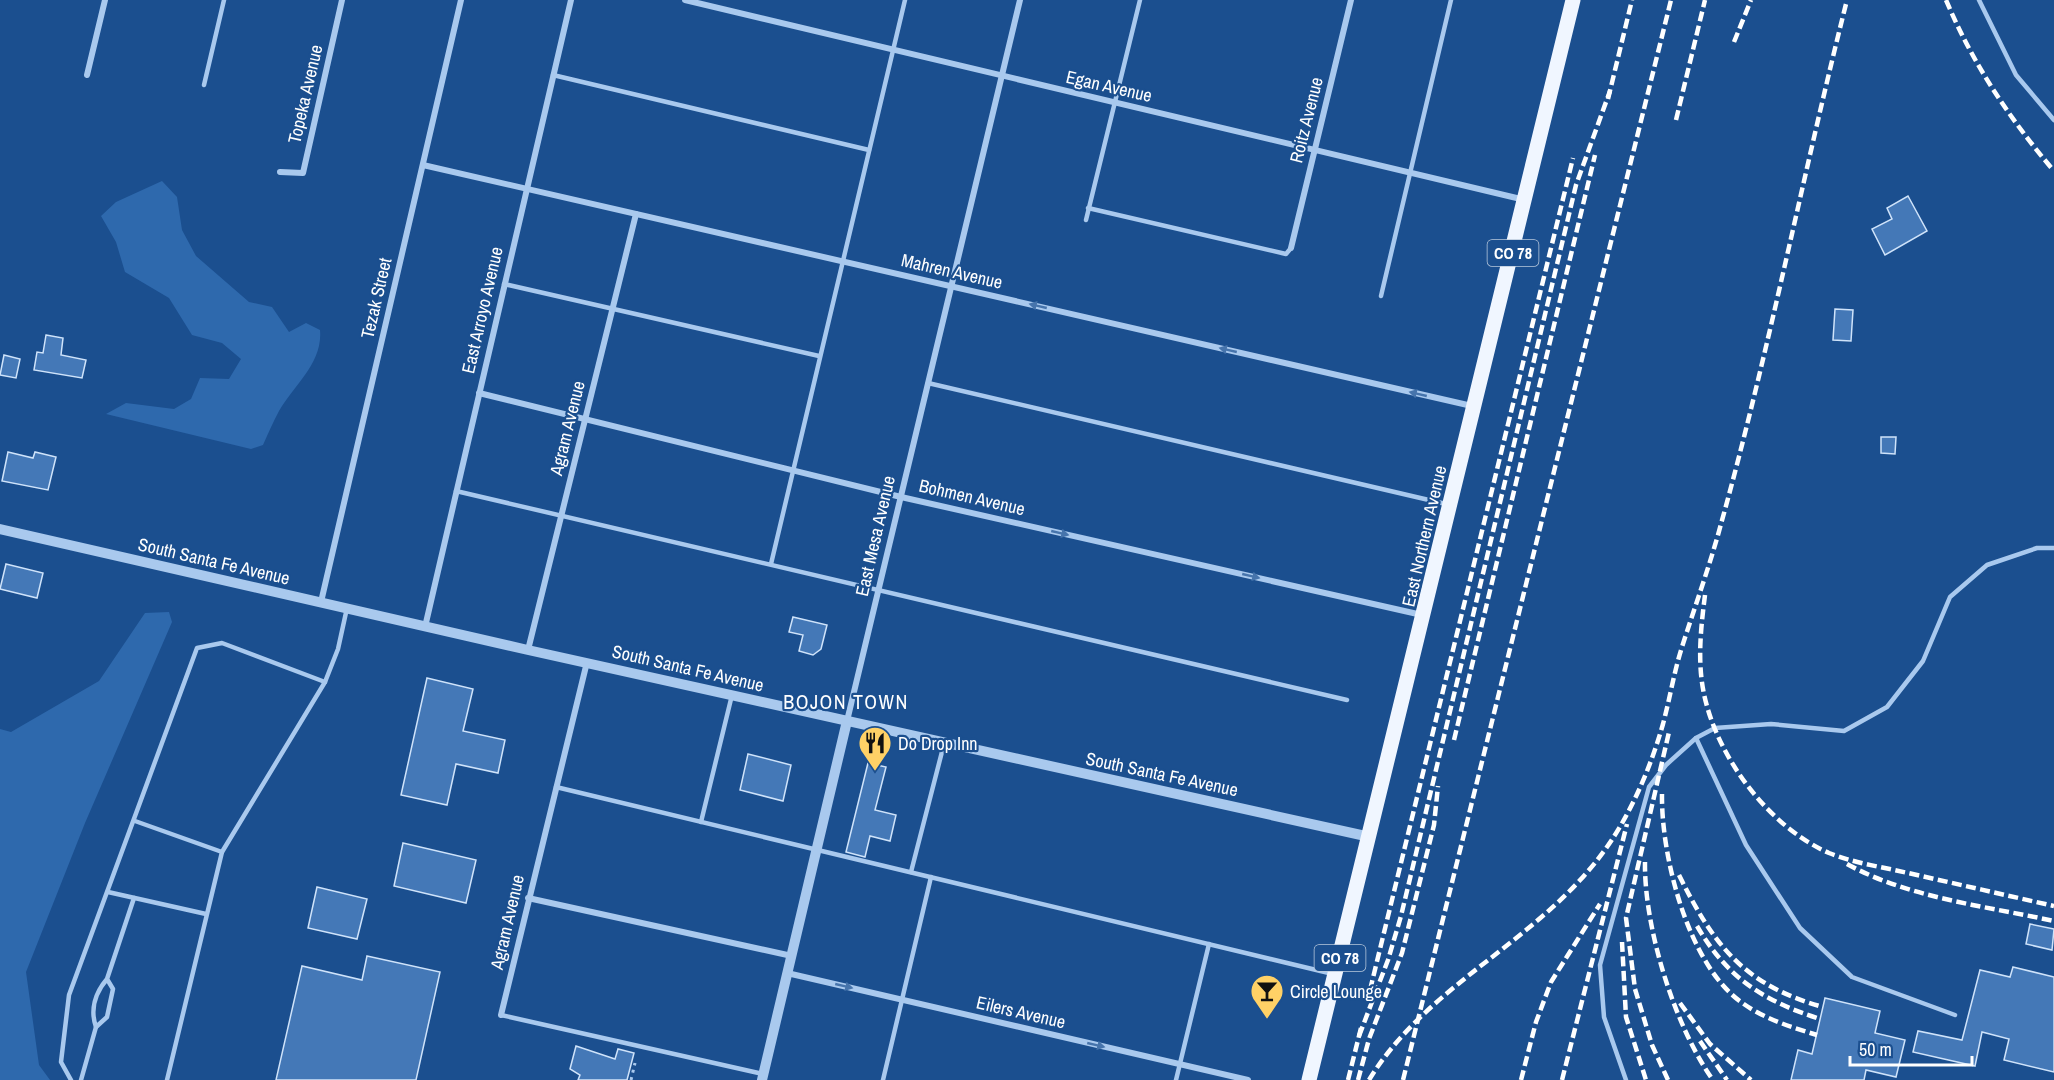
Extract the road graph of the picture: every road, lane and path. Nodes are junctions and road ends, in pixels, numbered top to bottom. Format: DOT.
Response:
graph roads {
  1 [pos="105,0"];
  2 [pos="224,0"];
  3 [pos="342,0"];
  4 [pos="461,0"];
  5 [pos="571,0"];
  6 [pos="685,0"];
  7 [pos="905,0"];
  8 [pos="1020,0"];
  9 [pos="1140,0"];
  10 [pos="1351,0"];
  11 [pos="1450,0"];
  12 [pos="1574,0"];
  13 [pos="1979,0"];
  14 [pos="893,50"];
  15 [pos="87,75"];
  16 [pos="553,75"];
  17 [pos="1002,75"];
  18 [pos="204,85"];
  19 [pos="1115,102"];
  20 [pos="2054,120"];
  21 [pos="869,150"];
  22 [pos="1315,150"];
  23 [pos="423,165"];
  24 [pos="280,172"];
  25 [pos="1410,172"];
  26 [pos="526,189"];
  27 [pos="1526,201"];
  28 [pos="1088,208"];
  29 [pos="636,214"];
  30 [pos="1086,220"];
  31 [pos="1291,248"];
  32 [pos="842,261"];
  33 [pos="504,284"];
  34 [pos="951,286"];
  35 [pos="1381,296"];
  36 [pos="613,308"];
  37 [pos="819,356"];
  38 [pos="928,383"];
  39 [pos="478,393"];
  40 [pos="1475,407"];
  41 [pos="585,420"];
  42 [pos="791,470"];
  43 [pos="456,491"];
  44 [pos="901,497"];
  45 [pos="1451,505"];
  46 [pos="561,515"];
  47 [pos="0,529"];
  48 [pos="2054,548"];
  49 [pos="771,564"];
  50 [pos="879,590"];
  51 [pos="321,602"];
  52 [pos="346,608"];
  53 [pos="1425,615"];
  54 [pos="426,627"];
  55 [pos="528,650"];
  56 [pos="587,662"];
  57 [pos="324,682"];
  58 [pos="732,695"];
  59 [pos="1347,700"];
  60 [pos="847,722"];
  61 [pos="1696,738"];
  62 [pos="944,743"];
  63 [pos="556,787"];
  64 [pos="135,821"];
  65 [pos="701,822"];
  66 [pos="1370,837"];
  67 [pos="817,850"];
  68 [pos="222,852"];
  69 [pos="911,872"];
  70 [pos="931,877"];
  71 [pos="108,892"];
  72 [pos="134,898"];
  73 [pos="528,898"];
  74 [pos="206,914"];
  75 [pos="1209,944"];
  76 [pos="792,956"];
  77 [pos="787,973"];
  78 [pos="1336,974"];
  79 [pos="107,979"];
  80 [pos="903,1000"];
  81 [pos="501,1015"];
  82 [pos="1955,1015"];
  83 [pos="96,1027"];
  84 [pos="635,1063"];
  85 [pos="1180,1064"];
  86 [pos="763,1077"];
  87 [pos="71,1080"];
  88 [pos="81,1080"];
  89 [pos="167,1080"];
  90 [pos="629,1080"];
  91 [pos="883,1080"];
  92 [pos="1176,1080"];
  93 [pos="1248,1080"];
  94 [pos="1310,1080"];
  95 [pos="1626,1080"];
  1 -- 15 [label="street"];
  2 -- 18 [label="lane"];
  3 -- 24 [label="street, Topeka Avenue"];
  4 -- 23 [label="street, Tezak Street"];
  5 -- 16 [label="street, East Arroyo Avenue"];
  6 -- 14 [label="street, Egan Avenue"];
  7 -- 14 [label="lane"];
  8 -- 17 [label="street, East Mesa Avenue"];
  9 -- 19 [label="lane"];
  10 -- 22 [label="street, Roitz Avenue"];
  11 -- 25 [label="lane"];
  12 -- 27 [label="main road, East Northern Avenue / CO 78"];
  13 -- 20 [label="lane"];
  14 -- 17 [label="street, Egan Avenue"];
  14 -- 21 [label="lane"];
  16 -- 21 [label="lane"];
  16 -- 26 [label="street, East Arroyo Avenue"];
  17 -- 19 [label="street, Egan Avenue"];
  17 -- 34 [label="street, East Mesa Avenue"];
  19 -- 22 [label="street, Egan Avenue"];
  19 -- 28 [label="lane"];
  21 -- 32 [label="lane"];
  22 -- 25 [label="street, Egan Avenue"];
  22 -- 31 [label="street, Roitz Avenue"];
  23 -- 26 [label="street, Mahren Avenue"];
  23 -- 51 [label="street, Tezak Street"];
  25 -- 27 [label="street, Egan Avenue"];
  25 -- 35 [label="lane"];
  26 -- 29 [label="street, Mahren Avenue"];
  26 -- 33 [label="street, East Arroyo Avenue"];
  27 -- 40 [label="main road, East Northern Avenue / CO 78"];
  28 -- 30 [label="lane"];
  28 -- 31 [label="lane"];
  29 -- 32 [label="street, Mahren Avenue"];
  29 -- 36 [label="street, Agram Avenue"];
  32 -- 34 [label="street, Mahren Avenue"];
  32 -- 37 [label="lane"];
  33 -- 36 [label="lane"];
  33 -- 39 [label="street, East Arroyo Avenue"];
  34 -- 38 [label="street, East Mesa Avenue"];
  40 -- 34 [label="street, Mahren Avenue, one-way"];
  36 -- 37 [label="lane"];
  36 -- 41 [label="street, Agram Avenue"];
  37 -- 42 [label="lane"];
  38 -- 44 [label="street, East Mesa Avenue"];
  38 -- 45 [label="lane"];
  39 -- 41 [label="street, Bohmen Avenue"];
  39 -- 43 [label="street, East Arroyo Avenue"];
  40 -- 45 [label="main road, East Northern Avenue / CO 78"];
  41 -- 42 [label="street, Bohmen Avenue"];
  41 -- 46 [label="street, Agram Avenue"];
  42 -- 44 [label="street, Bohmen Avenue"];
  42 -- 49 [label="lane"];
  43 -- 46 [label="lane"];
  43 -- 54 [label="street, East Arroyo Avenue"];
  44 -- 50 [label="street, East Mesa Avenue"];
  44 -- 53 [label="street, Bohmen Avenue, one-way"];
  45 -- 53 [label="main road, East Northern Avenue / CO 78"];
  46 -- 49 [label="lane"];
  46 -- 55 [label="street, Agram Avenue"];
  47 -- 51 [label="street, South Santa Fe Avenue"];
  48 -- 61 [label="lane"];
  49 -- 50 [label="lane"];
  50 -- 59 [label="lane"];
  50 -- 60 [label="street, East Mesa Avenue"];
  51 -- 52 [label="street, South Santa Fe Avenue"];
  52 -- 54 [label="street, South Santa Fe Avenue"];
  52 -- 57 [label="lane"];
  53 -- 66 [label="main road, East Northern Avenue / CO 78"];
  54 -- 55 [label="street, South Santa Fe Avenue"];
  55 -- 56 [label="street, South Santa Fe Avenue"];
  56 -- 58 [label="street, South Santa Fe Avenue"];
  56 -- 63 [label="street, Agram Avenue"];
  57 -- 64 [label="lane"];
  57 -- 68 [label="lane"];
  58 -- 60 [label="street, South Santa Fe Avenue"];
  58 -- 65 [label="lane"];
  60 -- 62 [label="street, South Santa Fe Avenue"];
  60 -- 67 [label="street, East Mesa Avenue"];
  61 -- 82 [label="lane"];
  61 -- 95 [label="lane"];
  62 -- 66 [label="street, South Santa Fe Avenue"];
  62 -- 69 [label="lane"];
  63 -- 65 [label="lane"];
  63 -- 73 [label="street, Agram Avenue"];
  64 -- 68 [label="lane"];
  64 -- 71 [label="lane"];
  65 -- 67 [label="lane"];
  66 -- 78 [label="main road, East Northern Avenue / CO 78"];
  67 -- 69 [label="lane"];
  67 -- 76 [label="street, East Mesa Avenue"];
  68 -- 74 [label="lane"];
  69 -- 70 [label="lane"];
  70 -- 75 [label="lane"];
  70 -- 80 [label="lane"];
  71 -- 72 [label="lane"];
  71 -- 87 [label="lane"];
  72 -- 74 [label="lane"];
  72 -- 79 [label="lane"];
  73 -- 76 [label="street"];
  73 -- 81 [label="street, Agram Avenue"];
  74 -- 89 [label="lane"];
  75 -- 78 [label="lane"];
  75 -- 85 [label="lane"];
  76 -- 77 [label="street, East Mesa Avenue"];
  77 -- 80 [label="street, Eilers Avenue, one-way"];
  77 -- 86 [label="street, East Mesa Avenue"];
  78 -- 94 [label="main road, East Northern Avenue / CO 78"];
  79 -- 83 [label="lane"];
  79 -- 83 [label="lane"];
  80 -- 85 [label="street, Eilers Avenue, one-way"];
  80 -- 91 [label="lane"];
  81 -- 86 [label="lane"];
  83 -- 88 [label="lane"];
  84 -- 90 [label="path"];
  85 -- 92 [label="lane"];
  85 -- 93 [label="street, Eilers Avenue"];
}
